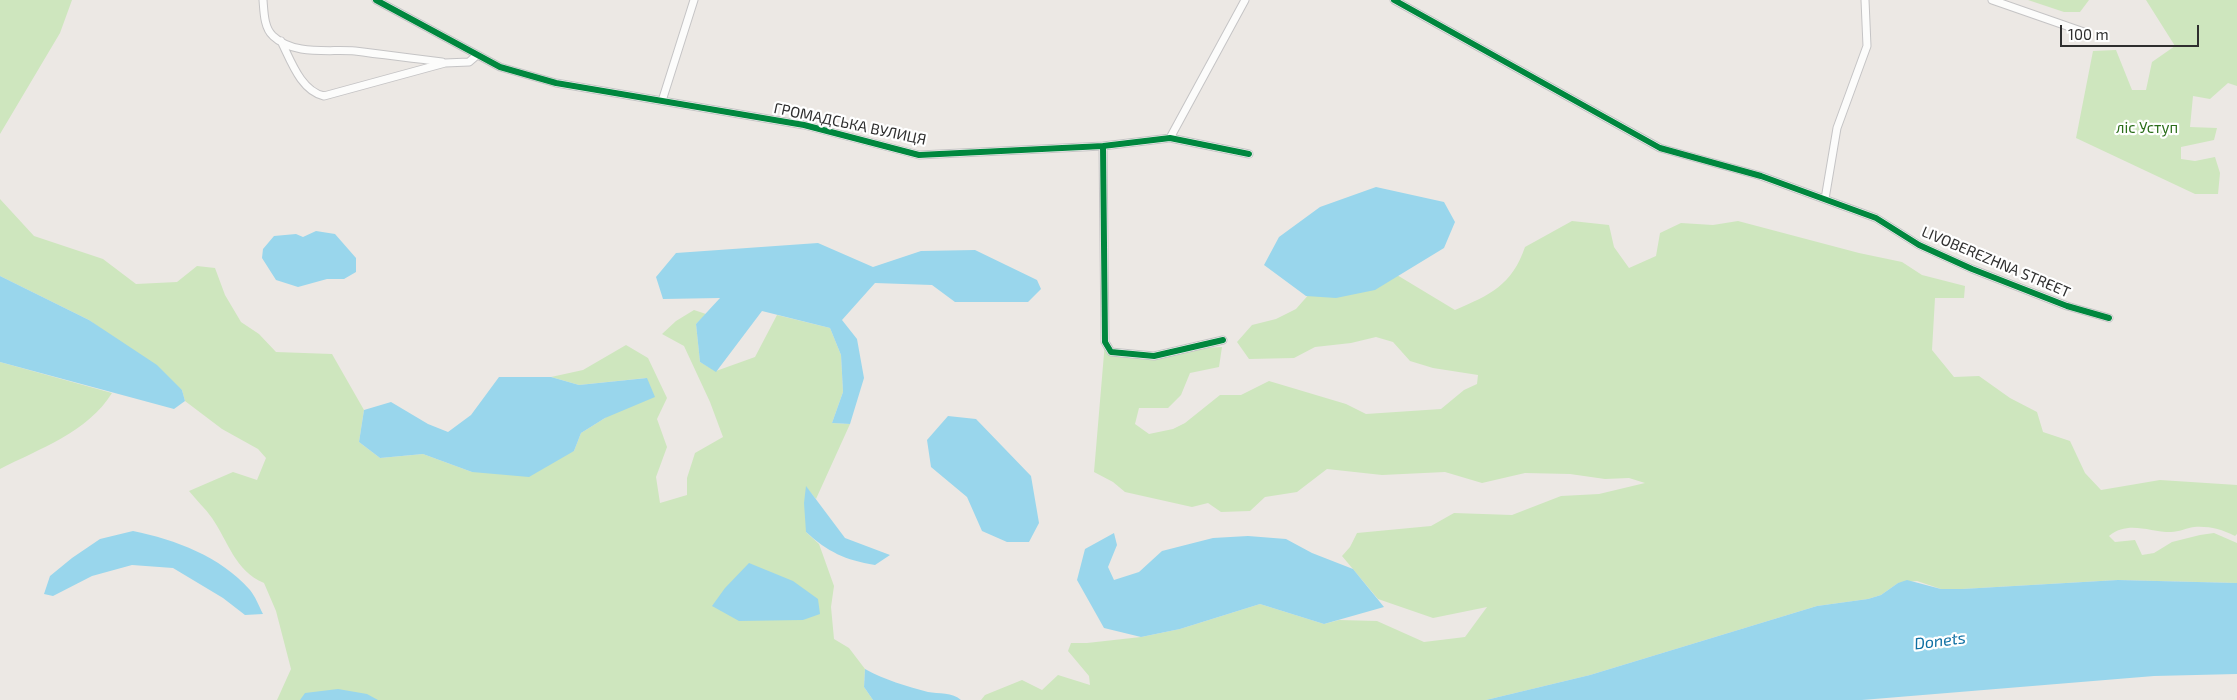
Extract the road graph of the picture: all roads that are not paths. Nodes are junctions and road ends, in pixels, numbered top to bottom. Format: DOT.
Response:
graph roads {
  1 [pos="262,0"];
  2 [pos="376,0"];
  3 [pos="694,0"];
  4 [pos="1245,0"];
  5 [pos="1394,0"];
  6 [pos="1865,0"];
  7 [pos="1992,0"];
  8 [pos="2084,32"];
  9 [pos="281,41"];
  10 [pos="476,56"];
  11 [pos="445,62"];
  12 [pos="662,101"];
  13 [pos="1170,138"];
  14 [pos="1103,146"];
  15 [pos="1249,154"];
  16 [pos="1825,199"];
  17 [pos="2109,318"];
  18 [pos="1223,340"];
  1 -- 9 [label="street"];
  2 -- 10 [label="street, ГРОМАДСЬКА ВУЛИЦЯ"];
  3 -- 12 [label="street"];
  4 -- 13 [label="street"];
  5 -- 16 [label="street, LIVOBEREZHNA STREET"];
  6 -- 16 [label="street"];
  7 -- 8 [label="street"];
  9 -- 11 [label="street"];
  9 -- 11 [label="street"];
  10 -- 11 [label="street"];
  10 -- 12 [label="street, ГРОМАДСЬКА ВУЛИЦЯ"];
  12 -- 14 [label="street, ГРОМАДСЬКА ВУЛИЦЯ"];
  13 -- 14 [label="street, ГРОМАДСЬКА ВУЛИЦЯ"];
  13 -- 15 [label="street, ГРОМАДСЬКА ВУЛИЦЯ"];
  14 -- 18 [label="street"];
  16 -- 17 [label="street, LIVOBEREZHNA STREET"];
}
